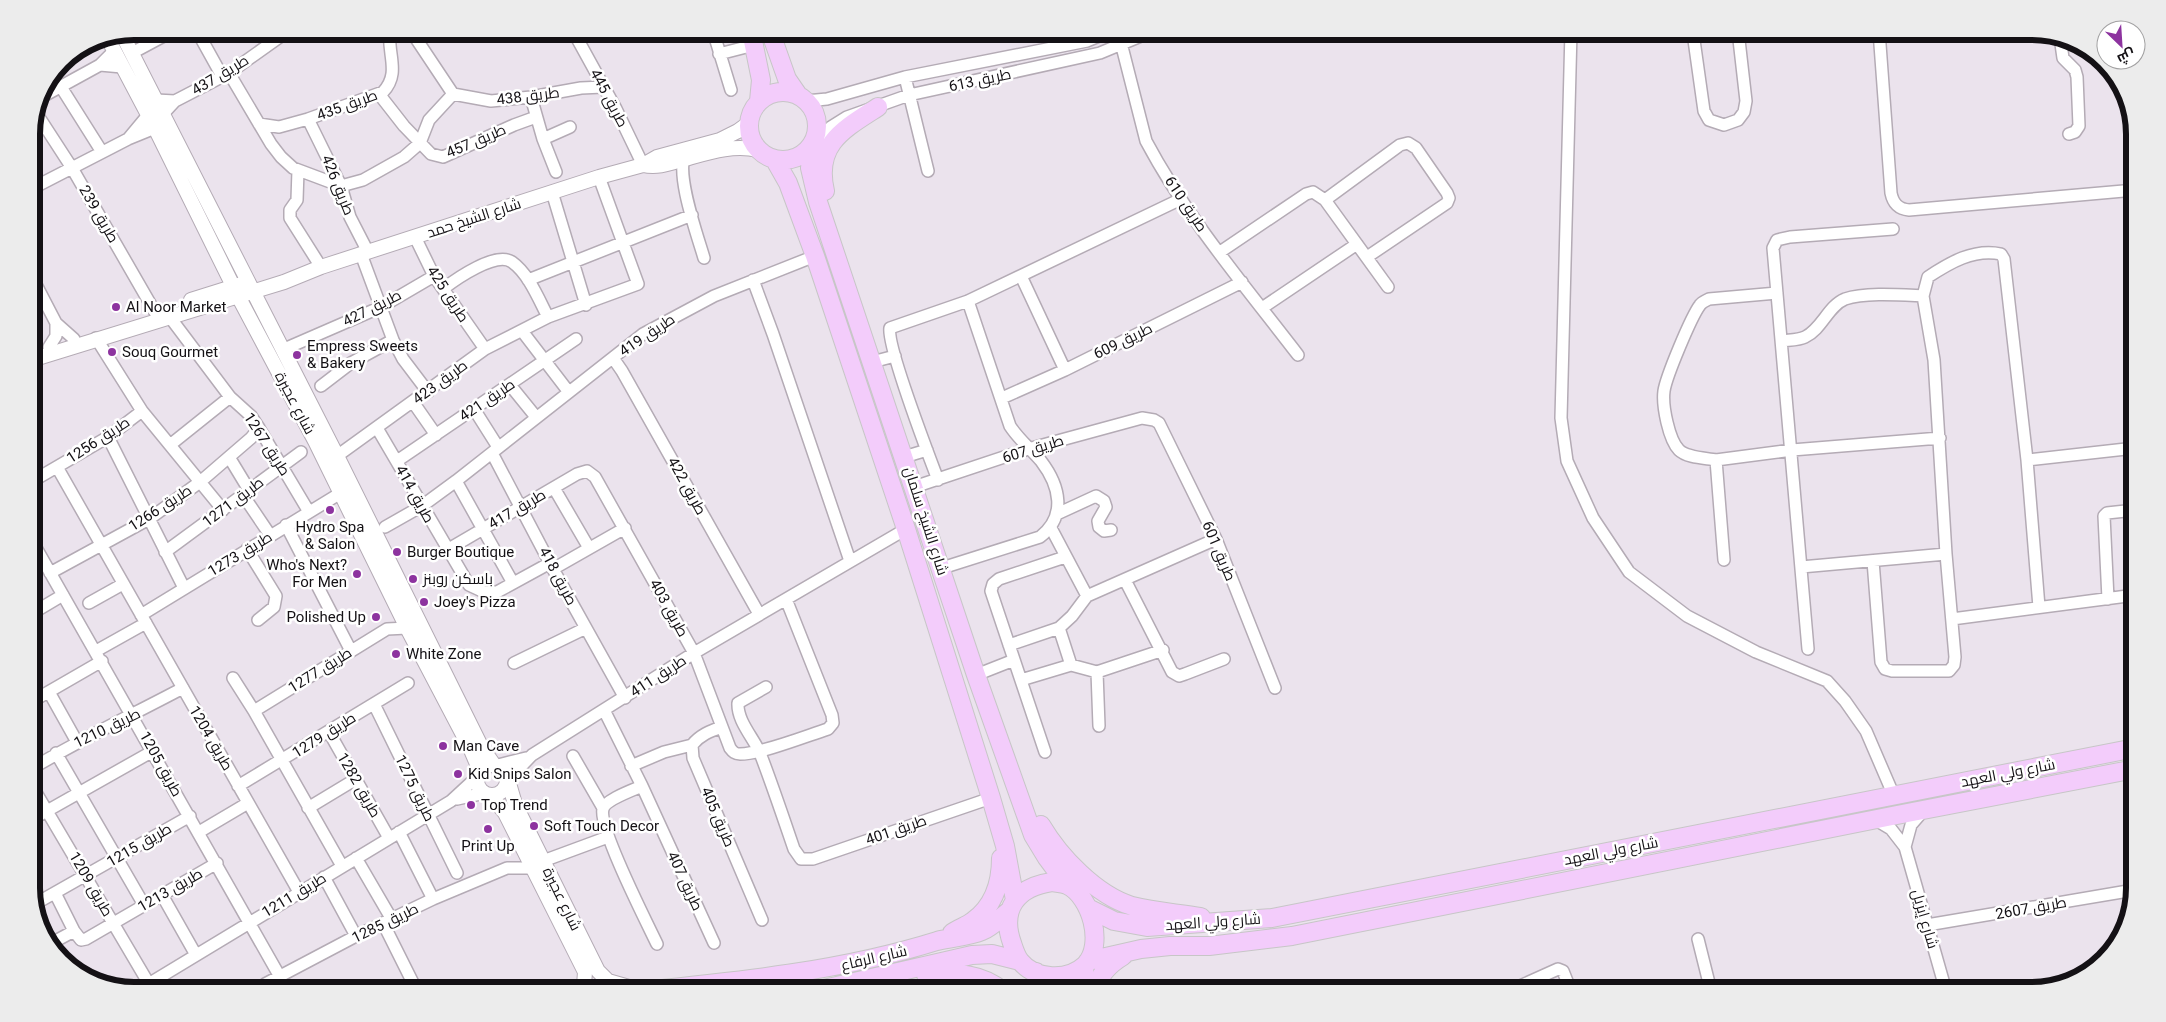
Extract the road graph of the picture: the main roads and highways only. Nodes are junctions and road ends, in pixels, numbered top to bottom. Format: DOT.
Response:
graph roads {
  1 [pos="753,40"];
  2 [pos="773,40"];
  3 [pos="802,98"];
  4 [pos="759,101"];
  5 [pos="878,107"];
  6 [pos="813,145"];
  7 [pos="774,160"];
  8 [pos="827,228"];
  9 [pos="2126,750"];
  10 [pos="2126,771"];
  11 [pos="1016,789"];
  12 [pos="1894,796"];
  13 [pos="1897,815"];
  14 [pos="1001,832"];
  15 [pos="1067,885"];
  16 [pos="1012,905"];
  17 [pos="1088,908"];
  18 [pos="1234,922"];
  19 [pos="944,940"];
  20 [pos="1141,950"];
  21 [pos="1020,961"];
  22 [pos="1086,963"];
  23 [pos="1036,972"];
  24 [pos="891,974"];
  25 [pos="723,982"];
  26 [pos="861,982"];
  27 [pos="986,982"];
  28 [pos="1043,982"];
  29 [pos="1083,982"];
  30 [pos="1096,982"];
  1 -- 4 [label="main road"];
  2 -- 3 [label="main road"];
  3 -- 4 [label="main road"];
  3 -- 6 [label="main road"];
  4 -- 7 [label="main road"];
  5 -- 8 [label="main road"];
  6 -- 7 [label="main road"];
  6 -- 8 [label="main road, شارع الشيخ سلمان"];
  7 -- 14 [label="main road, شارع الشيخ سلمان"];
  8 -- 11 [label="main road, شارع الشيخ سلمان"];
  9 -- 12 [label="main road, شارع ولي العهد"];
  10 -- 13 [label="main road, شارع ولي العهد"];
  11 -- 15 [label="main road, شارع الشيخ سلمان"];
  11 -- 18 [label="main road"];
  12 -- 13 [label="main road"];
  12 -- 18 [label="main road, شارع ولي العهد"];
  13 -- 20 [label="main road, شارع ولي العهد"];
  14 -- 16 [label="main road, شارع الشيخ سلمان"];
  14 -- 19 [label="main road"];
  15 -- 16 [label="main road"];
  15 -- 17 [label="main road"];
  16 -- 19 [label="main road, شارع الرفاع"];
  16 -- 21 [label="main road"];
  17 -- 18 [label="main road, شارع ولي العهد"];
  17 -- 22 [label="main road"];
  19 -- 25 [label="main road, شارع الرفاع"];
  20 -- 22 [label="main road, شارع ولي العهد"];
  20 -- 30 [label="main road"];
  21 -- 23 [label="main road"];
  21 -- 24 [label="main road, شارع الرفاع"];
  22 -- 23 [label="main road"];
  22 -- 29 [label="main road"];
  23 -- 28 [label="main road"];
  24 -- 26 [label="main road, شارع الرفاع"];
  24 -- 27 [label="main road"];
}
